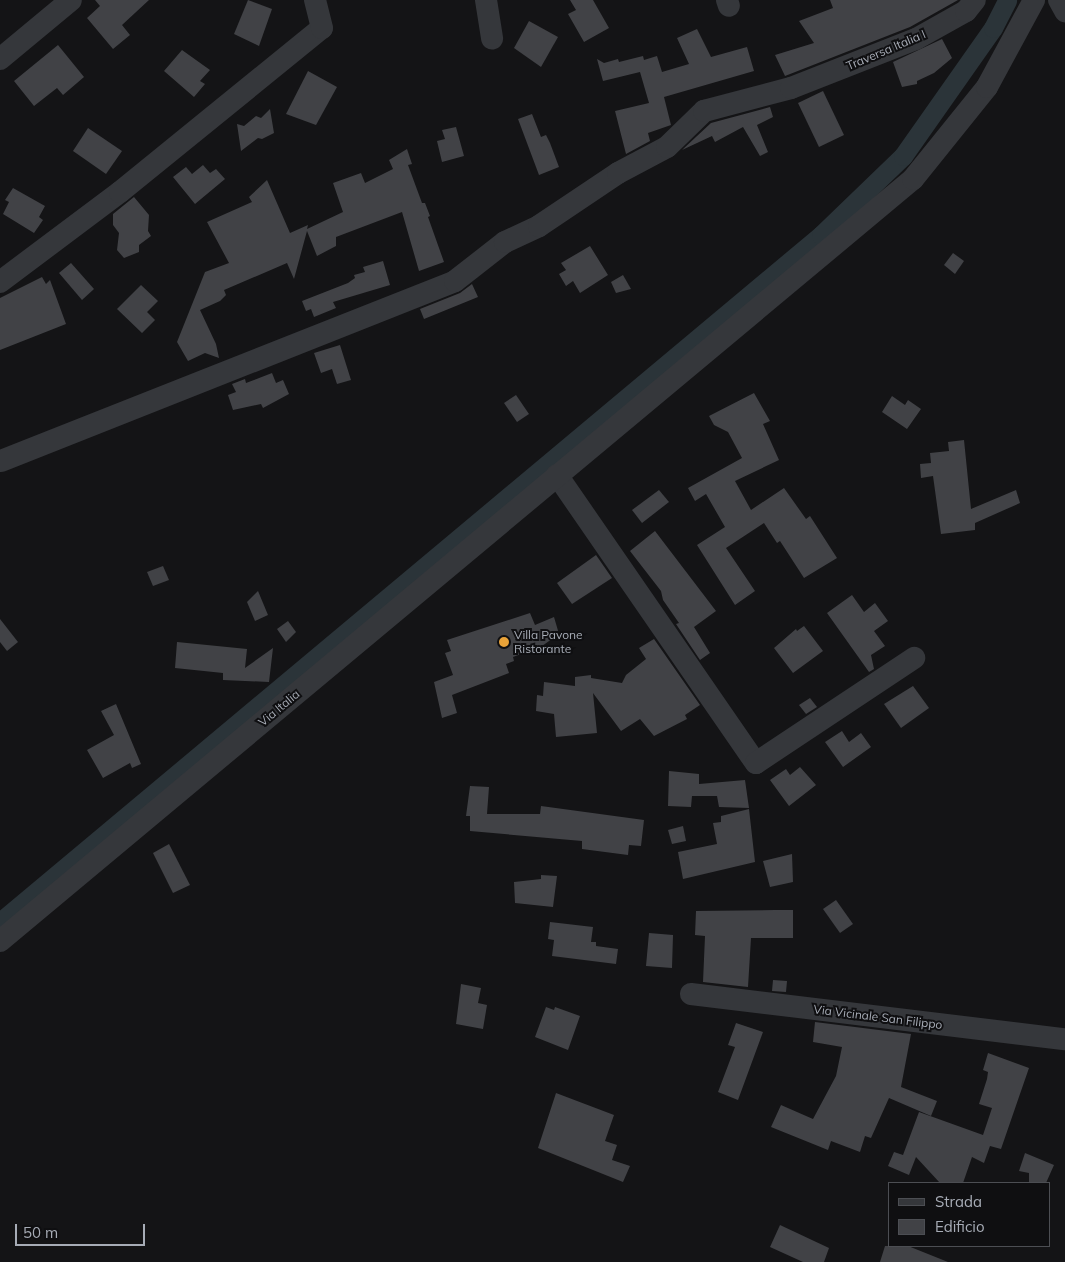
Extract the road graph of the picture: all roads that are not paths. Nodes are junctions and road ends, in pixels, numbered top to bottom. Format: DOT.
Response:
graph roads {
  1 [pos="71,0"];
  2 [pos="314,0"];
  3 [pos="486,0"];
  4 [pos="975,0"];
  5 [pos="1034,0"];
  6 [pos="1059,0"];
  7 [pos="1065,11"];
  8 [pos="492,39"];
  9 [pos="0,60"];
  10 [pos="0,282"];
  11 [pos="1,461"];
  12 [pos="556,474"];
  13 [pos="914,658"];
  14 [pos="0,941"];
  15 [pos="691,994"];
  16 [pos="1065,1039"];
  1 -- 9 [label="street"];
  2 -- 10 [label="street"];
  3 -- 8 [label="street"];
  4 -- 11 [label="street, Traversa Italia I"];
  5 -- 12 [label="street, Via Italia"];
  6 -- 7 [label="street"];
  12 -- 13 [label="street"];
  12 -- 14 [label="street, Via Italia"];
  15 -- 16 [label="street, Via Vicinale San Filippo"];
}
